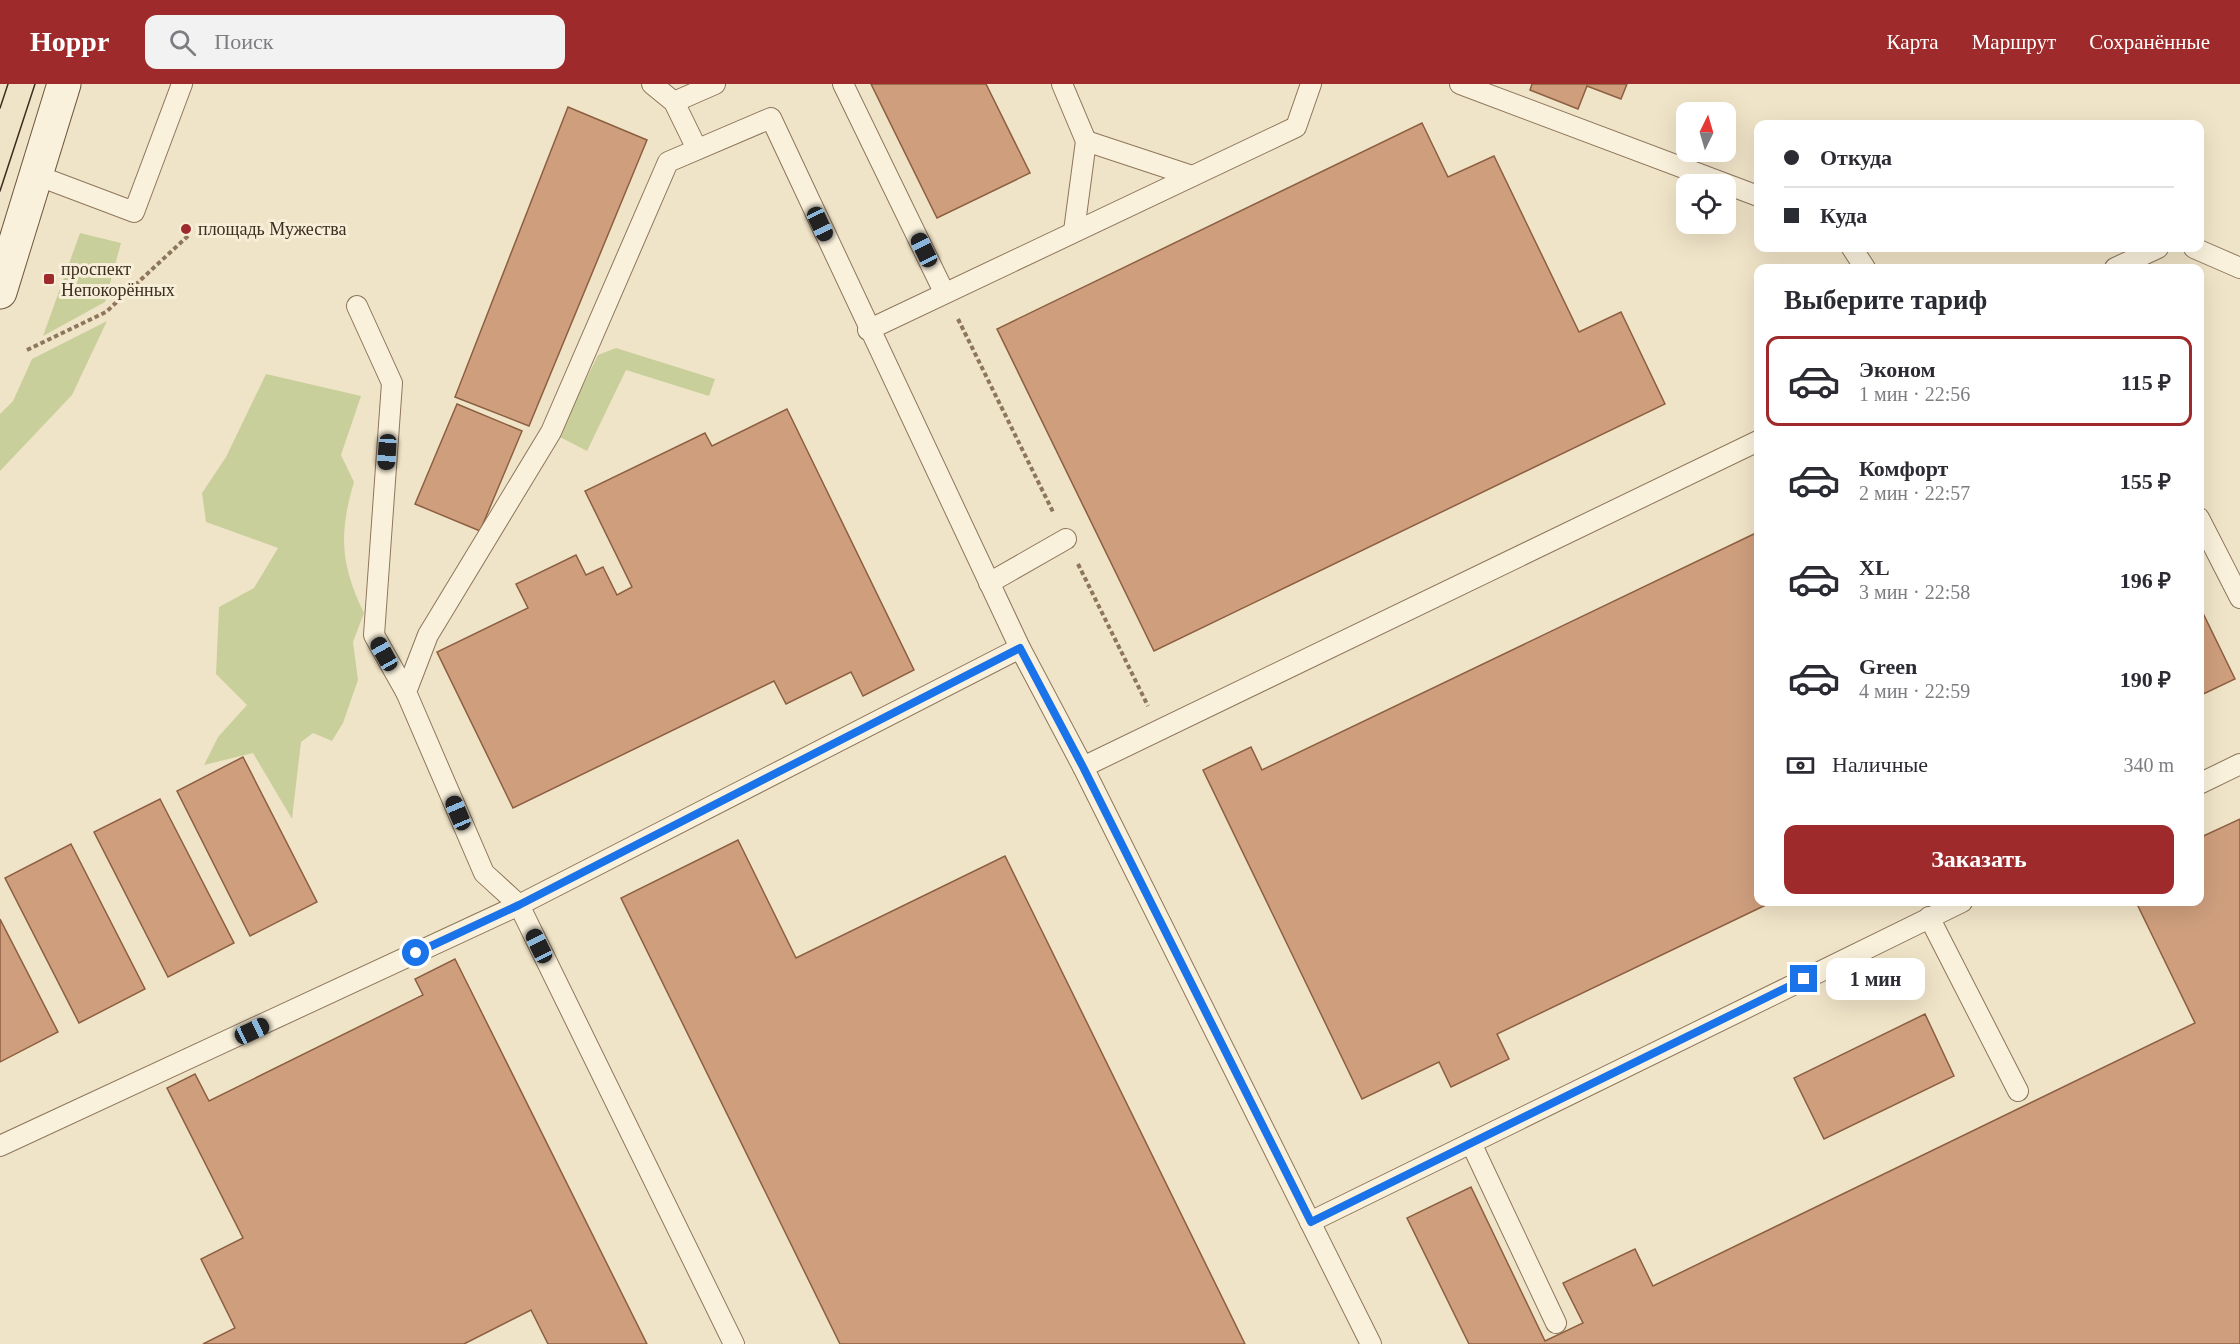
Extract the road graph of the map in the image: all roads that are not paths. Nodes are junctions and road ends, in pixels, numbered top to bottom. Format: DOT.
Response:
graph roads {
  1 [pos="64,84"];
  2 [pos="182,84"];
  3 [pos="652,84"];
  4 [pos="715,84"];
  5 [pos="843,84"];
  6 [pos="1062,84"];
  7 [pos="1311,84"];
  8 [pos="1460,84"];
  9 [pos="674,102"];
  10 [pos="1086,141"];
  11 [pos="697,149"];
  12 [pos="36,175"];
  13 [pos="1191,176"];
  14 [pos="1754,194"];
  15 [pos="1074,231"];
  16 [pos="2149,252"];
  17 [pos="2203,252"];
  18 [pos="2124,264"];
  19 [pos="2240,268"];
  20 [pos="0,292"];
  21 [pos="944,292"];
  22 [pos="357,306"];
  23 [pos="868,330"];
  24 [pos="1754,443"];
  25 [pos="2204,528"];
  26 [pos="1066,539"];
  27 [pos="989,583"];
  28 [pos="2240,598"];
  29 [pos="1020,648"];
  30 [pos="406,692"];
  31 [pos="2240,764"];
  32 [pos="1083,767"];
  33 [pos="2204,782"];
  34 [pos="519,905"];
  35 [pos="1953,906"];
  36 [pos="1929,917"];
  37 [pos="2018,1090"];
  38 [pos="1471,1143"];
  39 [pos="0,1146"];
  40 [pos="1311,1222"];
  41 [pos="1556,1323"];
  42 [pos="734,1344"];
  43 [pos="1371,1344"];
  1 -- 12 [label="main road"];
  2 -- 12 [label="lane"];
  3 -- 9 [label="lane"];
  4 -- 9 [label="lane"];
  5 -- 21 [label="lane"];
  6 -- 10 [label="lane"];
  7 -- 13 [label="lane"];
  8 -- 14 [label="lane"];
  9 -- 11 [label="lane"];
  10 -- 13 [label="lane"];
  10 -- 15 [label="lane"];
  11 -- 23 [label="lane"];
  11 -- 30 [label="lane"];
  12 -- 20 [label="main road"];
  13 -- 15 [label="lane"];
  15 -- 21 [label="lane"];
  16 -- 18 [label="lane"];
  17 -- 19 [label="lane"];
  21 -- 23 [label="lane"];
  22 -- 30 [label="lane"];
  23 -- 27 [label="lane"];
  24 -- 32 [label="lane"];
  25 -- 28 [label="lane"];
  26 -- 27 [label="lane"];
  27 -- 29 [label="lane"];
  29 -- 32 [label="lane"];
  29 -- 34 [label="lane"];
  30 -- 34 [label="lane"];
  31 -- 33 [label="lane"];
  32 -- 40 [label="lane"];
  34 -- 39 [label="lane"];
  34 -- 42 [label="lane"];
  35 -- 36 [label="lane"];
  36 -- 37 [label="lane"];
  36 -- 38 [label="lane"];
  38 -- 40 [label="lane"];
  38 -- 41 [label="lane"];
  40 -- 43 [label="lane"];
}
